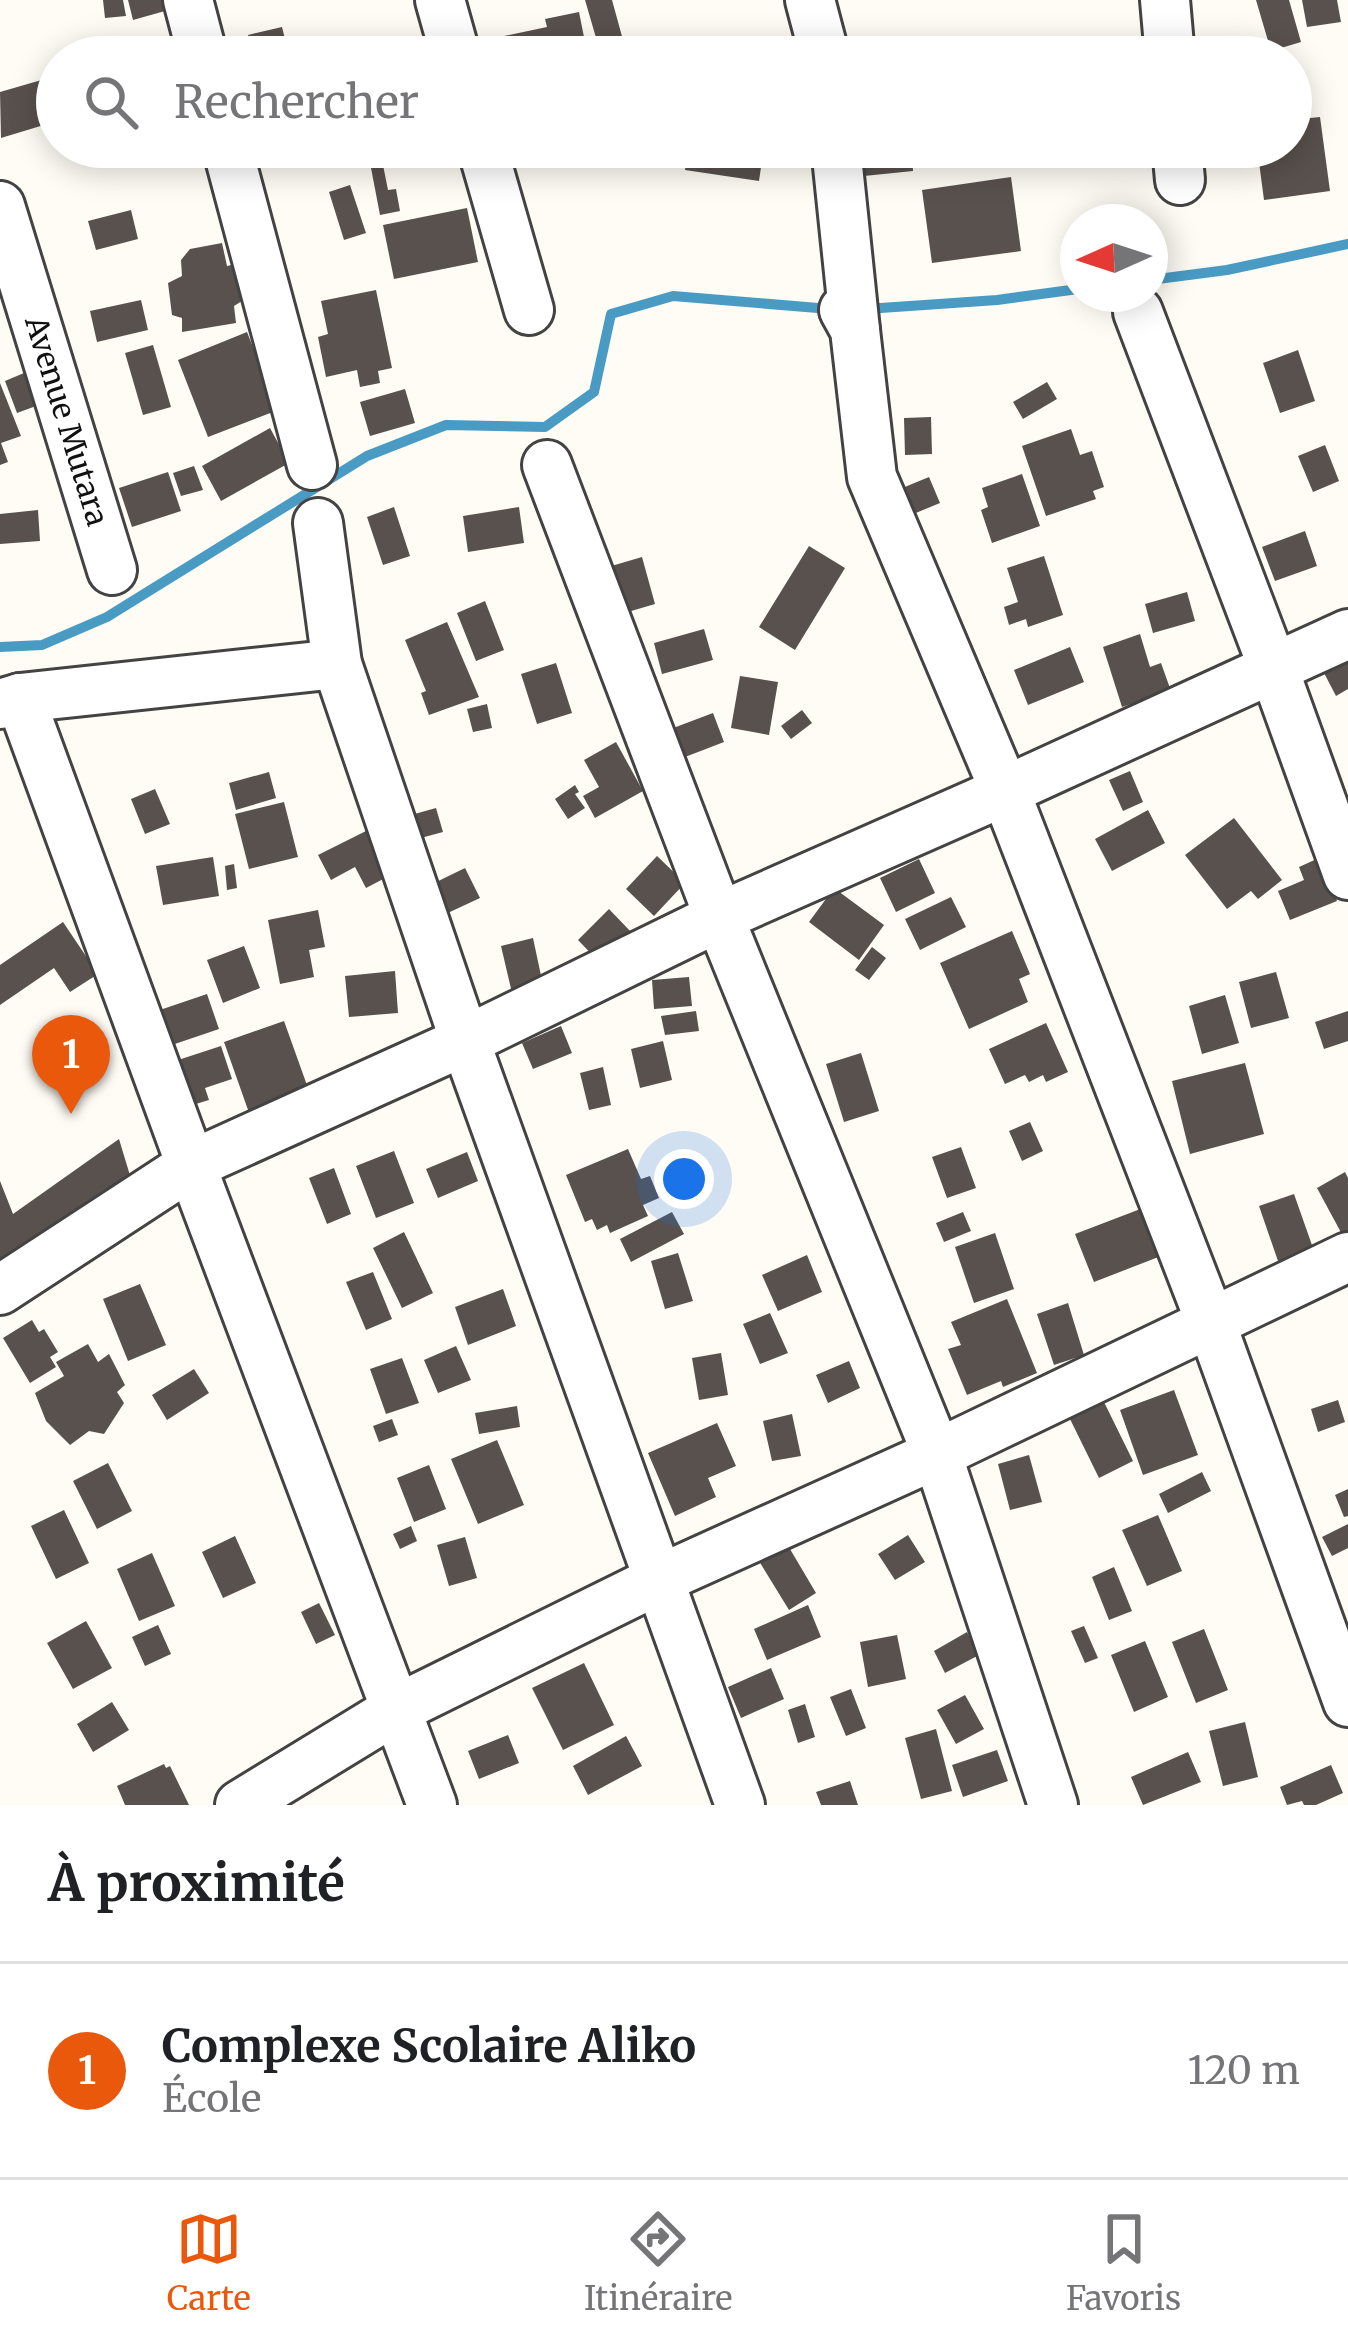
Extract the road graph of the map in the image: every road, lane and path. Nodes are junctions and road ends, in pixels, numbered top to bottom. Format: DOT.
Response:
graph roads {
  1 [pos="188,0"];
  2 [pos="440,0"];
  3 [pos="810,0"];
  4 [pos="1165,0"];
  5 [pos="197,36"];
  6 [pos="450,36"];
  7 [pos="819,36"];
  8 [pos="1168,36"];
  9 [pos="233,168"];
  10 [pos="488,168"];
  11 [pos="838,168"];
  12 [pos="0,206"];
  13 [pos="530,310"];
  14 [pos="1138,312"];
  15 [pos="312,465"];
  16 [pos="547,465"];
  17 [pos="318,523"];
  18 [pos="112,570"];
  19 [pos="1348,634"];
  20 [pos="337,664"];
  21 [pos="1273,667"];
  22 [pos="10,701"];
  23 [pos="1005,791"];
  24 [pos="1348,875"];
  25 [pos="719,917"];
  26 [pos="465,1041"];
  27 [pos="191,1165"];
  28 [pos="1348,1256"];
  29 [pos="0,1290"];
  30 [pos="1210,1324"];
  31 [pos="937,1454"];
  32 [pos="658,1580"];
  33 [pos="1348,1702"];
  34 [pos="397,1709"];
  35 [pos="425,1801"];
  36 [pos="240,1805"];
  37 [pos="740,1805"];
  38 [pos="1053,1805"];
  1 -- 5 [label="street"];
  2 -- 6 [label="street"];
  3 -- 7 [label="street"];
  4 -- 8 [label="street"];
  9 -- 15 [label="street"];
  10 -- 13 [label="street"];
  11 -- 23 [label="street"];
  12 -- 18 [label="street, Avenue Mutara"];
  14 -- 21 [label="street"];
  16 -- 25 [label="street"];
  17 -- 20 [label="street"];
  19 -- 21 [label="street"];
  20 -- 22 [label="street"];
  20 -- 26 [label="street"];
  21 -- 23 [label="street"];
  21 -- 24 [label="street"];
  22 -- 27 [label="street"];
  23 -- 25 [label="street"];
  23 -- 30 [label="street"];
  25 -- 26 [label="street"];
  25 -- 31 [label="street"];
  26 -- 27 [label="street"];
  26 -- 32 [label="street"];
  27 -- 29 [label="street"];
  27 -- 34 [label="street"];
  28 -- 30 [label="street"];
  30 -- 31 [label="street"];
  30 -- 33 [label="street"];
  31 -- 32 [label="street"];
  31 -- 38 [label="street"];
  32 -- 34 [label="street"];
  32 -- 37 [label="street"];
  34 -- 35 [label="street"];
  34 -- 36 [label="street"];
}
